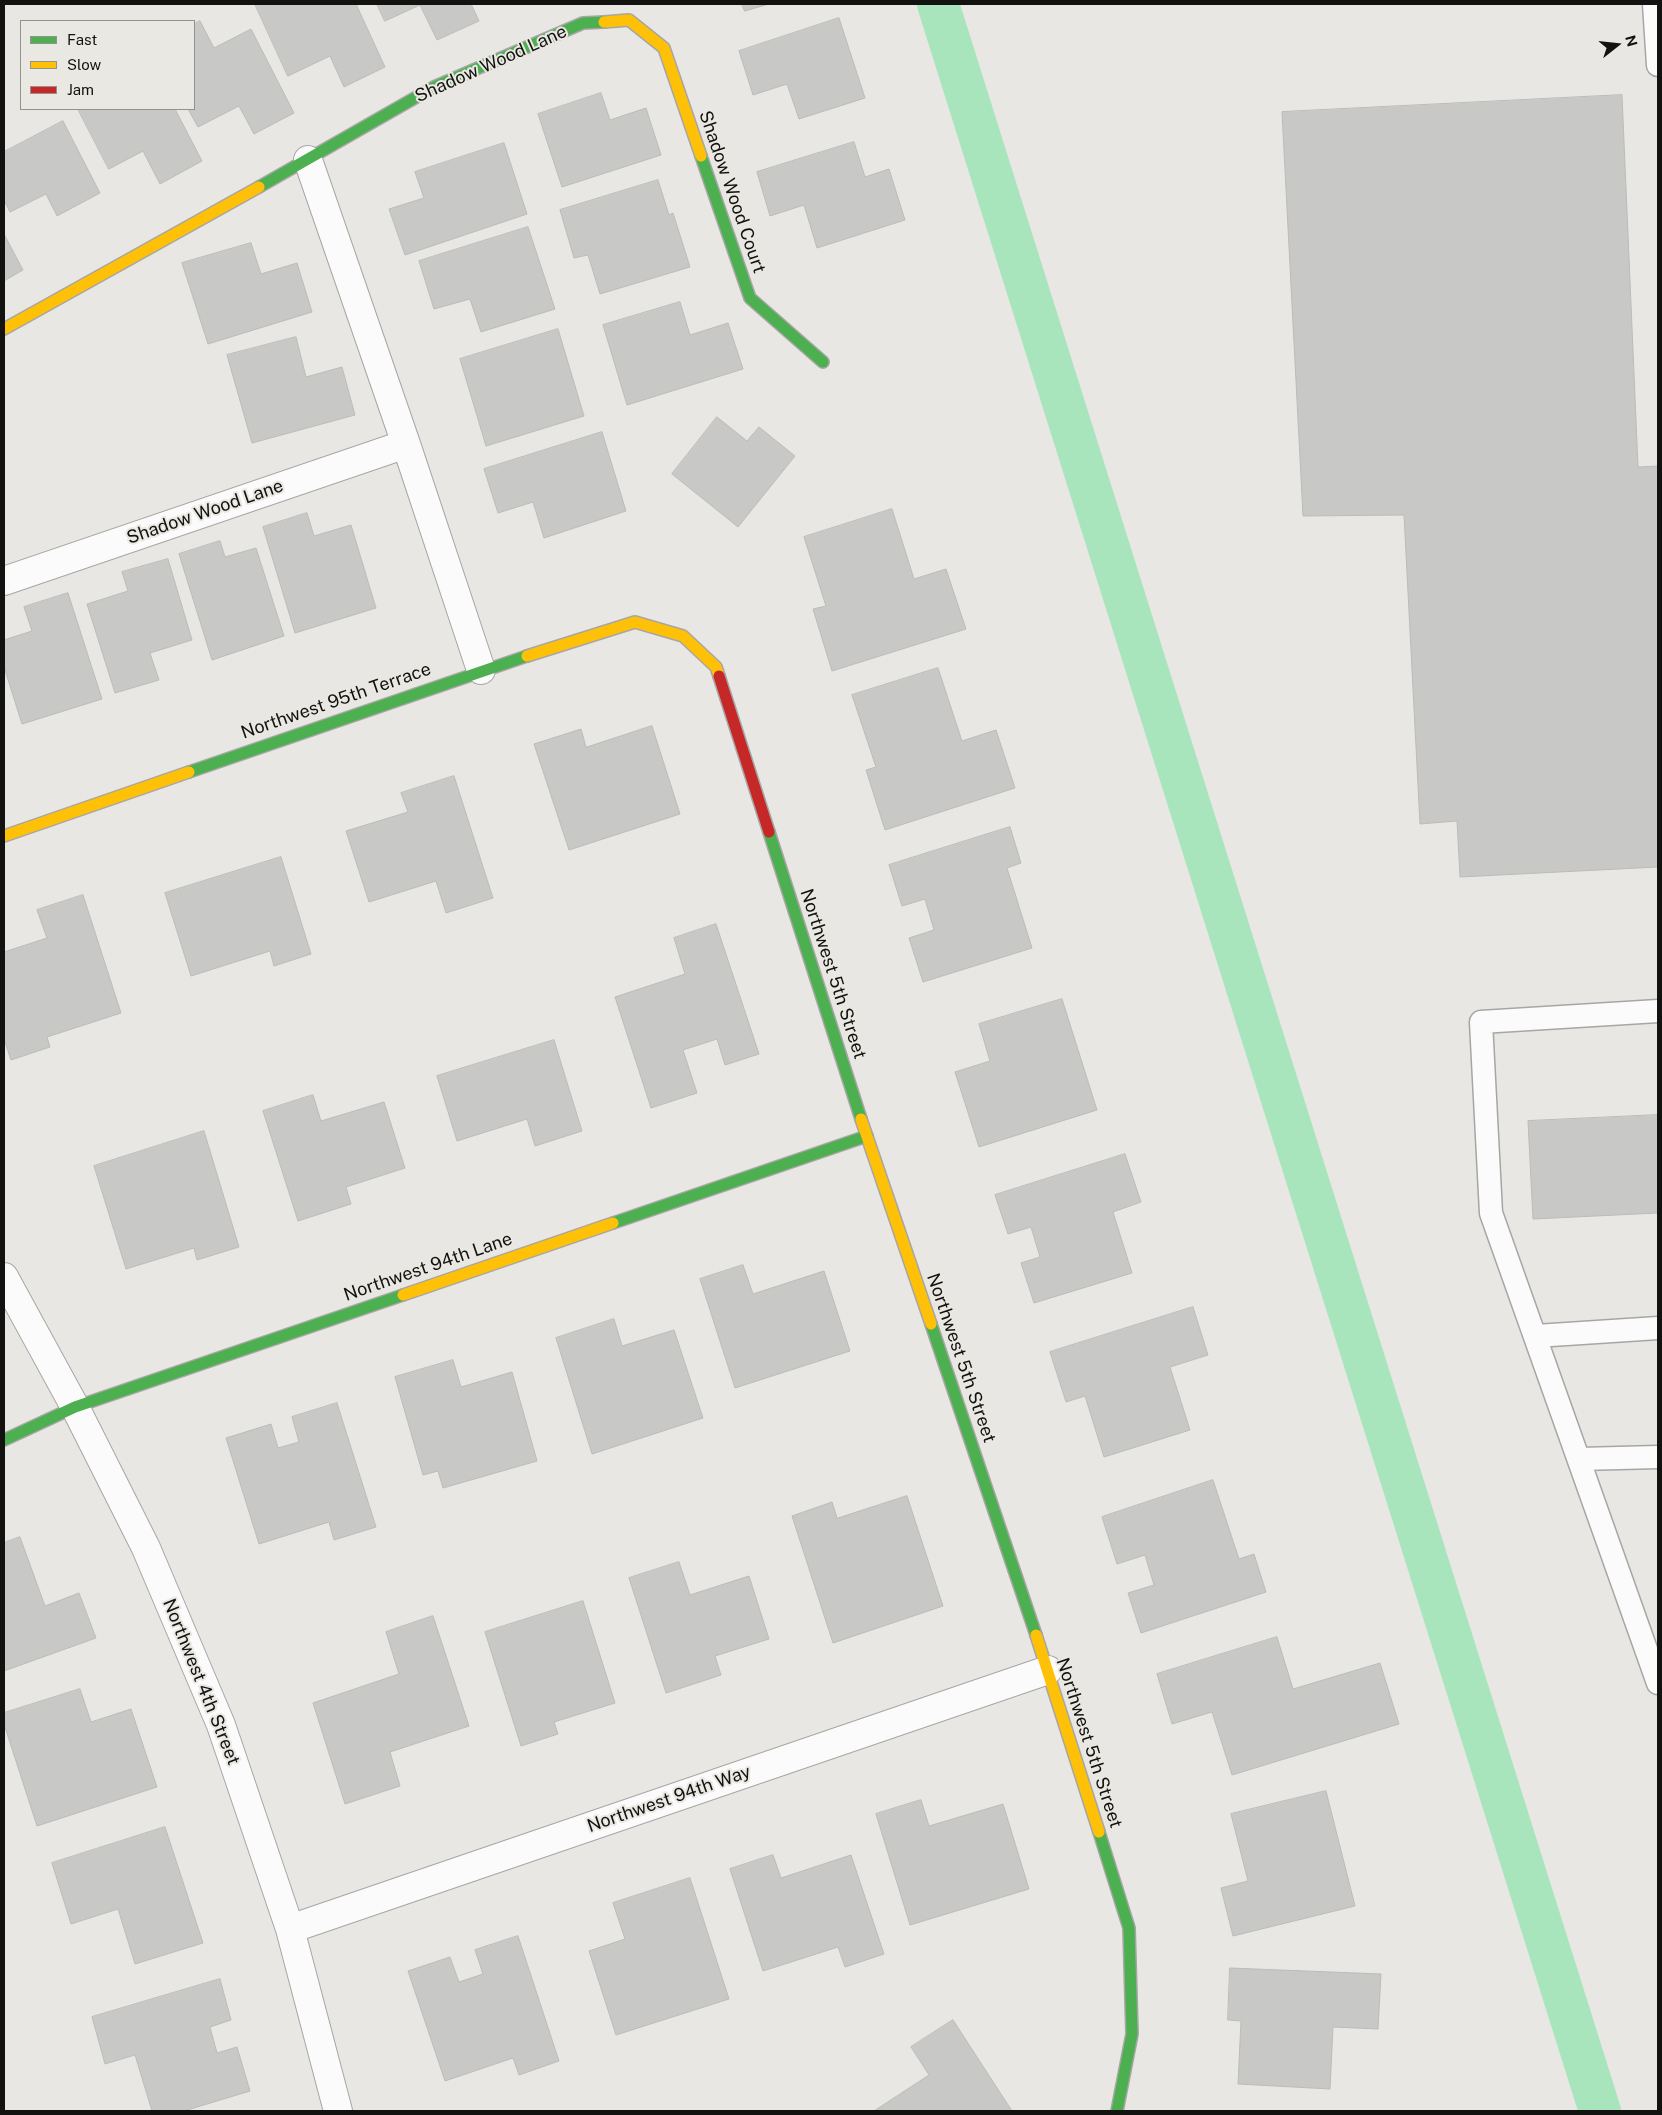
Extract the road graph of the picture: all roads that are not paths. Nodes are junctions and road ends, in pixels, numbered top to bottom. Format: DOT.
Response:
graph roads {
  1 [pos="1654,4"];
  2 [pos="629,20"];
  3 [pos="1658,66"];
  4 [pos="308,160"];
  5 [pos="4,329"];
  6 [pos="823,362"];
  7 [pos="406,444"];
  8 [pos="4,580"];
  9 [pos="683,636"];
  10 [pos="481,670"];
  11 [pos="4,836"];
  12 [pos="1658,1011"];
  13 [pos="867,1136"];
  14 [pos="4,1277"];
  15 [pos="1658,1328"];
  16 [pos="1536,1336"];
  17 [pos="75,1407"];
  18 [pos="4,1440"];
  19 [pos="1658,1457"];
  20 [pos="1580,1459"];
  21 [pos="1048,1670"];
  22 [pos="1658,1683"];
  23 [pos="290,1928"];
  24 [pos="338,2111"];
  25 [pos="1117,2111"];
  1 -- 3 [label="lane"];
  2 -- 4 [label="street, Shadow Wood Lane"];
  2 -- 6 [label="street, Shadow Wood Court"];
  4 -- 5 [label="street, Shadow Wood Lane"];
  4 -- 7 [label="street"];
  7 -- 8 [label="street, Shadow Wood Lane"];
  7 -- 10 [label="street"];
  9 -- 10 [label="street, Northwest 95th Terrace"];
  9 -- 13 [label="street, Northwest 5th Street"];
  10 -- 11 [label="street, Northwest 95th Terrace"];
  12 -- 16 [label="lane"];
  13 -- 17 [label="street, Northwest 94th Lane"];
  13 -- 21 [label="street, Northwest 5th Street"];
  14 -- 17 [label="street, Northwest 4th Street"];
  15 -- 16 [label="lane"];
  16 -- 20 [label="lane"];
  17 -- 18 [label="street, Northwest 94th Lane"];
  17 -- 23 [label="street, Northwest 4th Street"];
  19 -- 20 [label="lane"];
  20 -- 22 [label="lane"];
  21 -- 23 [label="street, Northwest 94th Way"];
  21 -- 25 [label="street, Northwest 5th Street"];
  23 -- 24 [label="street, Northwest 4th Street"];
}
